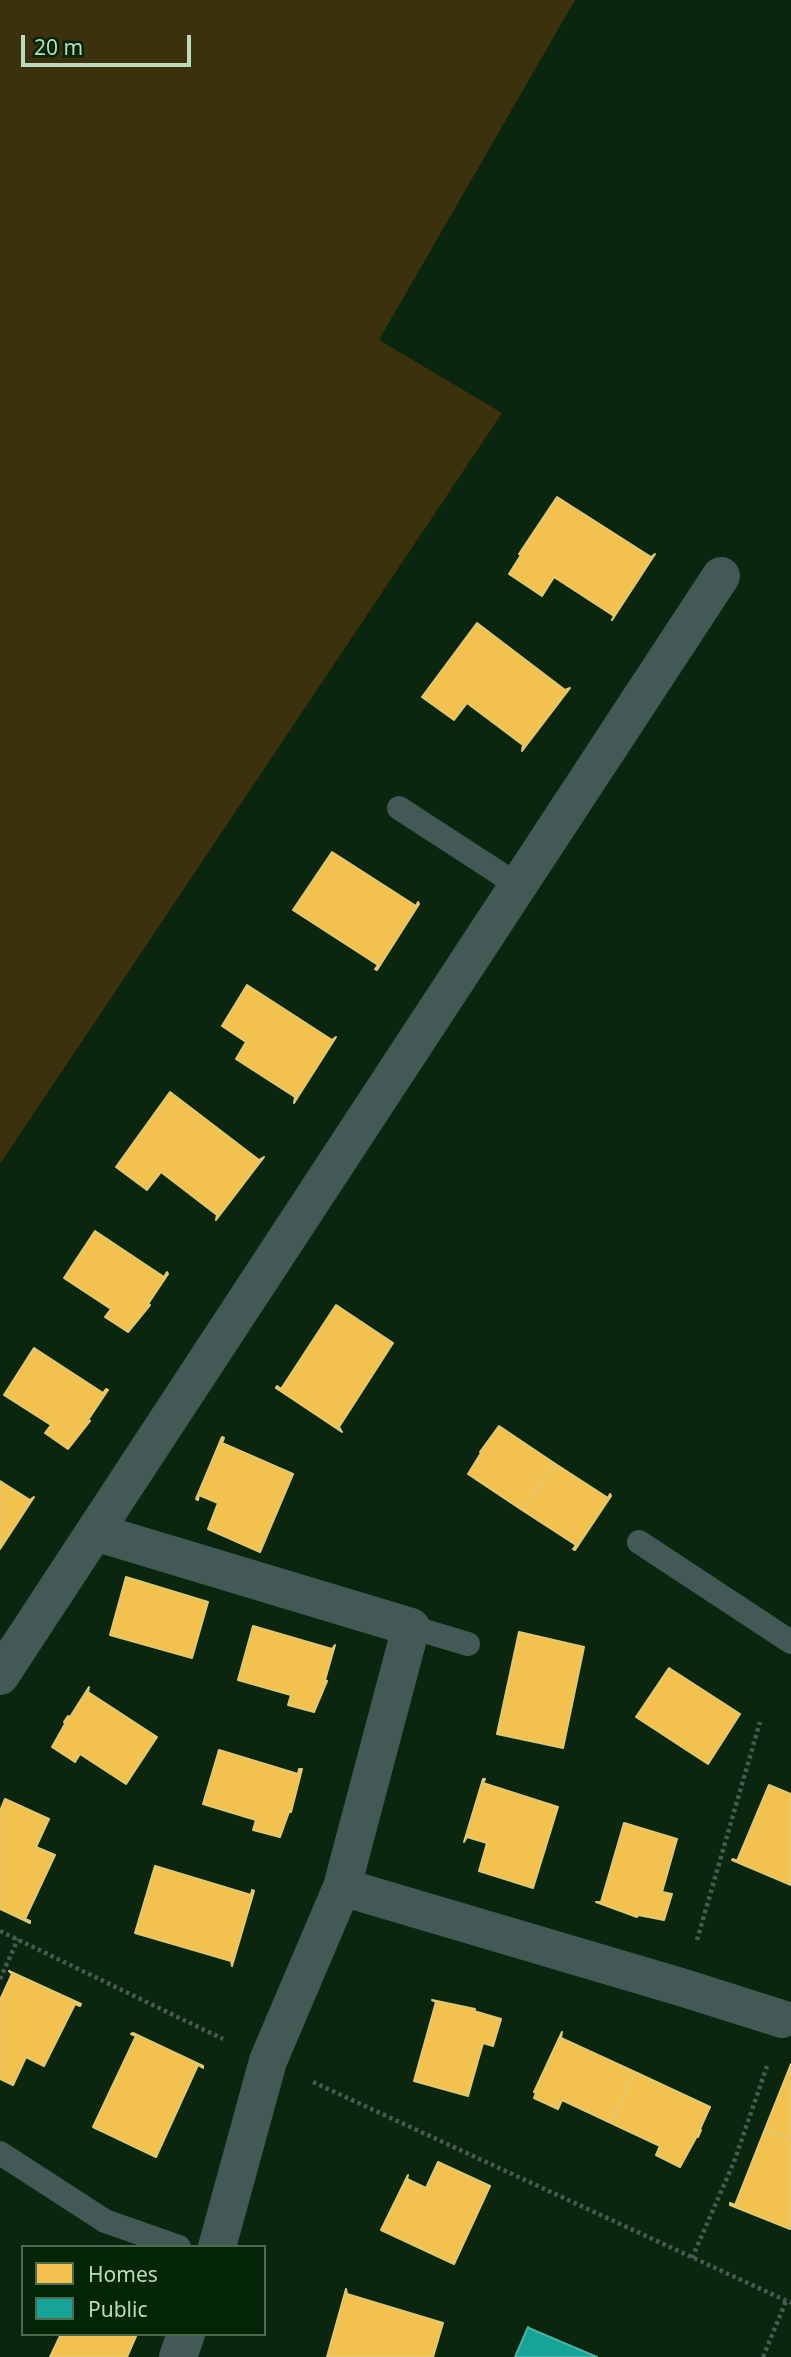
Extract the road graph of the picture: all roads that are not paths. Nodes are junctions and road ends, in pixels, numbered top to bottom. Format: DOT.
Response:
graph roads {
  1 [pos="721,576"];
  2 [pos="399,808"];
  3 [pos="519,886"];
  4 [pos="95,1532"];
  5 [pos="639,1542"];
  6 [pos="411,1627"];
  7 [pos="791,1642"];
  8 [pos="468,1644"];
  9 [pos="0,1676"];
  10 [pos="342,1887"];
  11 [pos="782,2019"];
  12 [pos="0,2153"];
  13 [pos="173,2245"];
  14 [pos="218,2245"];
  15 [pos="185,2336"];
  16 [pos="178,2357"];
  1 -- 3 [label="street"];
  2 -- 3 [label="lane"];
  3 -- 4 [label="street"];
  4 -- 6 [label="street"];
  4 -- 9 [label="street"];
  5 -- 7 [label="lane"];
  6 -- 8 [label="lane"];
  6 -- 10 [label="street"];
  10 -- 11 [label="street"];
  10 -- 14 [label="street"];
  12 -- 13 [label="lane"];
  15 -- 16 [label="street"];
}
